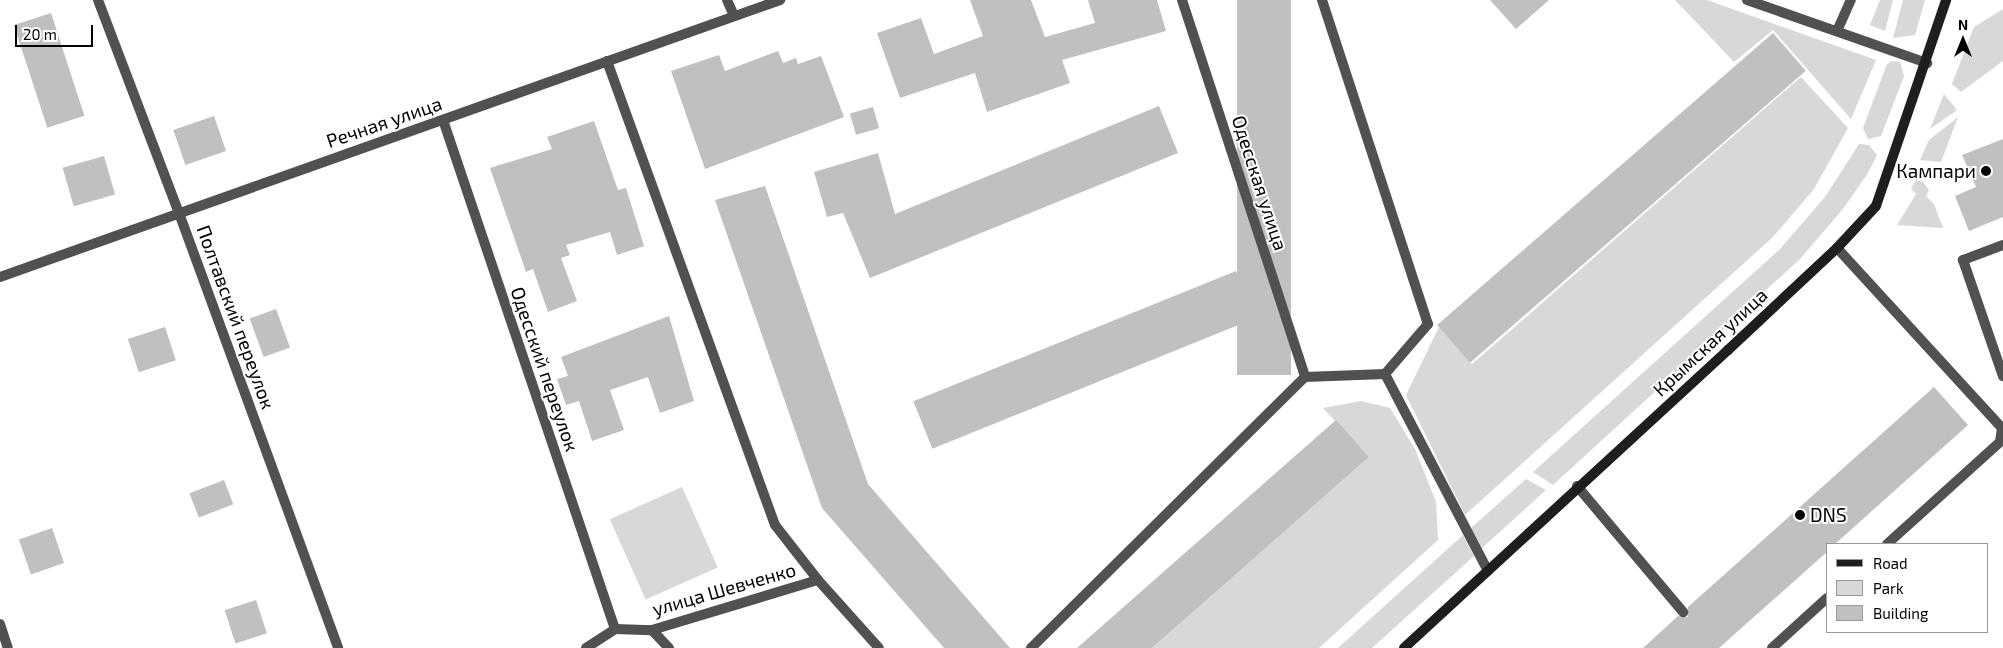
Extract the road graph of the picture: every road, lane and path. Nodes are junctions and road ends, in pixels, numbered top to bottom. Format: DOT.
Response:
graph roads {
  1 [pos="98,0"];
  2 [pos="728,0"];
  3 [pos="780,0"];
  4 [pos="1182,0"];
  5 [pos="1322,0"];
  6 [pos="1747,0"];
  7 [pos="1851,0"];
  8 [pos="1946,0"];
  9 [pos="734,16"];
  10 [pos="1838,31"];
  11 [pos="607,62"];
  12 [pos="1927,63"];
  13 [pos="443,120"];
  14 [pos="180,213"];
  15 [pos="2003,245"];
  16 [pos="1837,248"];
  17 [pos="0,277"];
  18 [pos="1385,374"];
  19 [pos="1305,376"];
  20 [pos="2003,376"];
  21 [pos="1577,486"];
  22 [pos="1888,543"];
  23 [pos="1488,570"];
  24 [pos="818,580"];
  25 [pos="1826,599"];
  26 [pos="1683,612"];
  27 [pos="0,624"];
  28 [pos="615,629"];
  29 [pos="652,630"];
  30 [pos="8,648"];
  31 [pos="338,648"];
  32 [pos="586,648"];
  33 [pos="669,648"];
  34 [pos="879,648"];
  35 [pos="1031,648"];
  36 [pos="1404,648"];
  37 [pos="1772,648"];
  1 -- 14 [label="street, Полтавский переулок"];
  2 -- 9 [label="street"];
  3 -- 9 [label="street, Речная улица"];
  4 -- 19 [label="street, Одесская улица"];
  5 -- 18 [label="street"];
  6 -- 10 [label="street"];
  7 -- 10 [label="street"];
  8 -- 12 [label="main road, Крымская улица"];
  9 -- 11 [label="street, Речная улица"];
  10 -- 12 [label="street"];
  11 -- 13 [label="street, Речная улица"];
  11 -- 24 [label="street"];
  12 -- 16 [label="main road, Крымская улица"];
  13 -- 14 [label="street, Речная улица"];
  13 -- 28 [label="street, Одесский переулок"];
  14 -- 17 [label="street, Речная улица"];
  14 -- 31 [label="street, Полтавский переулок"];
  15 -- 20 [label="street"];
  16 -- 21 [label="main road, Крымская улица"];
  16 -- 22 [label="street"];
  18 -- 19 [label="street"];
  18 -- 23 [label="street"];
  19 -- 35 [label="street"];
  21 -- 23 [label="main road, Крымская улица"];
  21 -- 26 [label="street"];
  23 -- 36 [label="main road, Крымская улица"];
  24 -- 29 [label="street, улица Шевченко"];
  24 -- 34 [label="street"];
  25 -- 37 [label="street"];
  27 -- 30 [label="street"];
  28 -- 29 [label="street, улица Шевченко"];
  28 -- 32 [label="street"];
  29 -- 33 [label="street"];
}
